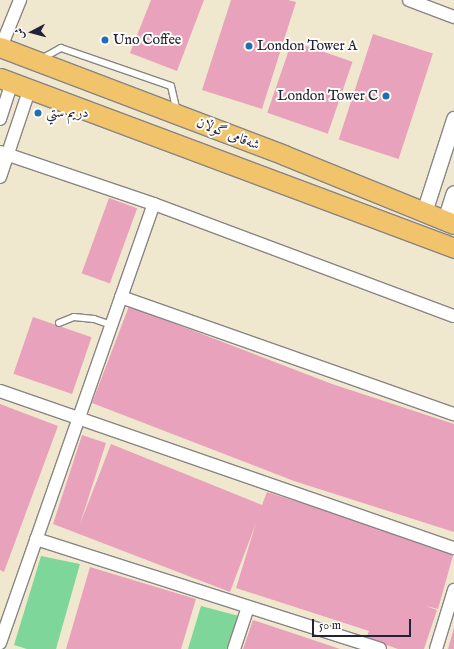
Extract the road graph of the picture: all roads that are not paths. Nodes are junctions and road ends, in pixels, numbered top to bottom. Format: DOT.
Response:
graph roads {
  1 [pos="20,0"];
  2 [pos="409,0"];
  3 [pos="454,17"];
  4 [pos="0,47"];
  5 [pos="14,83"];
  6 [pos="0,119"];
  7 [pos="454,119"];
  8 [pos="4,154"];
  9 [pos="284,155"];
  10 [pos="0,177"];
  11 [pos="272,181"];
  12 [pos="454,193"];
  13 [pos="154,204"];
  14 [pos="424,212"];
  15 [pos="450,222"];
  16 [pos="454,248"];
  17 [pos="121,297"];
  18 [pos="454,316"];
  19 [pos="59,323"];
  20 [pos="111,325"];
  21 [pos="0,391"];
  22 [pos="454,414"];
  23 [pos="78,419"];
  24 [pos="36,539"];
  25 [pos="454,548"];
  26 [pos="454,590"];
  27 [pos="248,607"];
  28 [pos="0,643"];
  29 [pos="359,646"];
  30 [pos="234,649"];
  31 [pos="380,649"];
  32 [pos="436,649"];
  1 -- 4 [label="street"];
  2 -- 3 [label="street"];
  4 -- 9 [label="main road, شەقامی گوڵان"];
  5 -- 6 [label="street"];
  5 -- 8 [label="street"];
  5 -- 11 [label="main road, شەقامی گوڵان"];
  7 -- 14 [label="street"];
  8 -- 10 [label="street"];
  8 -- 13 [label="street"];
  9 -- 11 [label="main road"];
  9 -- 14 [label="main road, شەقامی گوڵان"];
  11 -- 16 [label="main road, شەقامی گوڵان"];
  12 -- 15 [label="street"];
  13 -- 17 [label="street"];
  13 -- 18 [label="street"];
  14 -- 15 [label="main road, شەقامی گوڵان"];
  17 -- 20 [label="street"];
  17 -- 22 [label="street"];
  19 -- 20 [label="lane"];
  20 -- 23 [label="street"];
  21 -- 23 [label="street"];
  23 -- 24 [label="street"];
  23 -- 25 [label="street"];
  24 -- 27 [label="street"];
  24 -- 28 [label="street"];
  26 -- 32 [label="street"];
  27 -- 29 [label="street"];
  27 -- 30 [label="street"];
  29 -- 31 [label="street"];
}
